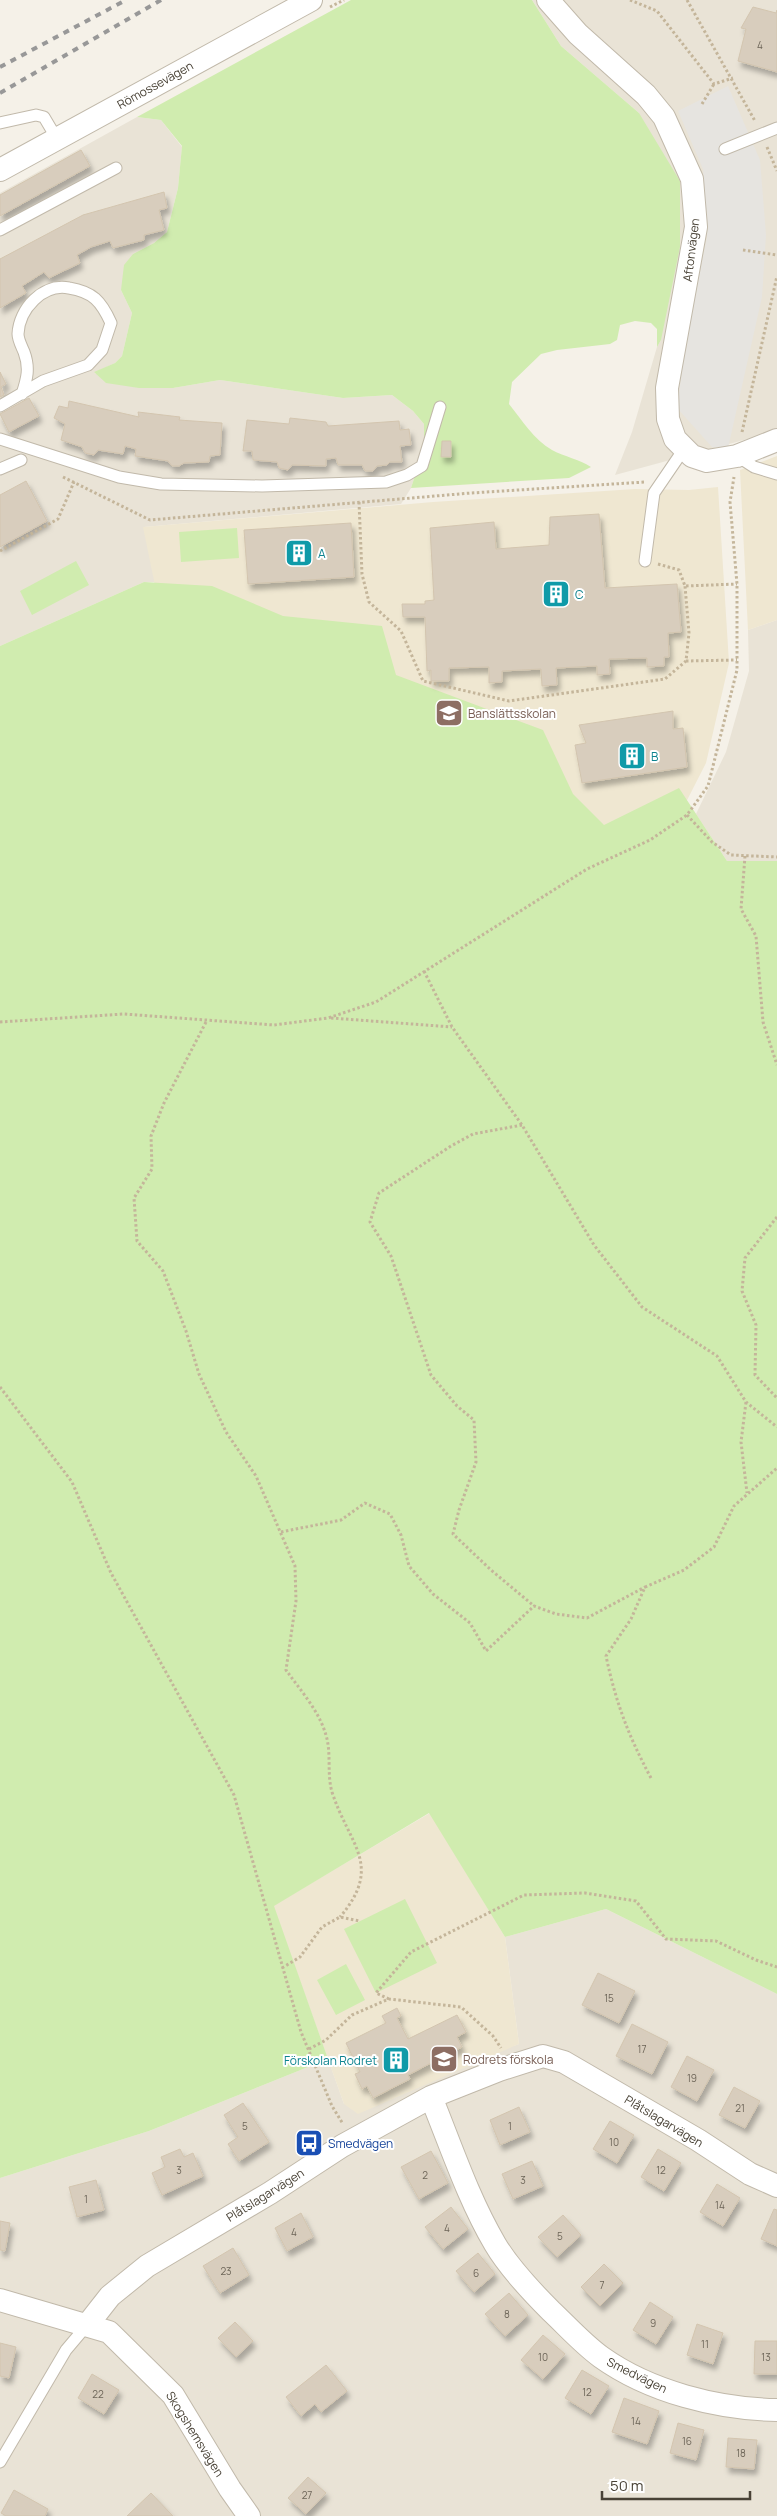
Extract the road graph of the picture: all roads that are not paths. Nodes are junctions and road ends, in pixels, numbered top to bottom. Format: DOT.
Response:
graph roads {
  1 [pos="311,0"];
  2 [pos="548,0"];
  3 [pos="0,123"];
  4 [pos="777,128"];
  5 [pos="56,139"];
  6 [pos="725,149"];
  7 [pos="116,168"];
  8 [pos="0,170"];
  9 [pos="0,230"];
  10 [pos="22,394"];
  11 [pos="0,406"];
  12 [pos="440,407"];
  13 [pos="0,439"];
  14 [pos="777,440"];
  15 [pos="684,449"];
  16 [pos="737,456"];
  17 [pos="21,460"];
  18 [pos="0,469"];
  19 [pos="777,474"];
  20 [pos="645,560"];
  21 [pos="432,2097"];
  22 [pos="777,2186"];
  23 [pos="0,2300"];
  24 [pos="88,2324"];
  25 [pos="777,2410"];
  26 [pos="0,2462"];
  27 [pos="249,2516"];
  1 -- 5 [label="street, Römossevägen"];
  2 -- 15 [label="street, Aftonvägen"];
  3 -- 5 [label="lane"];
  4 -- 6 [label="lane"];
  5 -- 8 [label="street, Römossevägen"];
  7 -- 9 [label="lane"];
  10 -- 10 [label="lane"];
  10 -- 11 [label="lane"];
  12 -- 13 [label="lane"];
  14 -- 16 [label="street"];
  15 -- 16 [label="street"];
  15 -- 20 [label="lane"];
  16 -- 19 [label="lane"];
  17 -- 18 [label="lane"];
  21 -- 22 [label="street, Plåtslagarvägen"];
  21 -- 24 [label="street, Plåtslagarvägen"];
  21 -- 25 [label="street, Smedvägen"];
  23 -- 24 [label="street, Skogshemsvägen"];
  24 -- 26 [label="lane"];
  24 -- 27 [label="street, Skogshemsvägen"];
}
